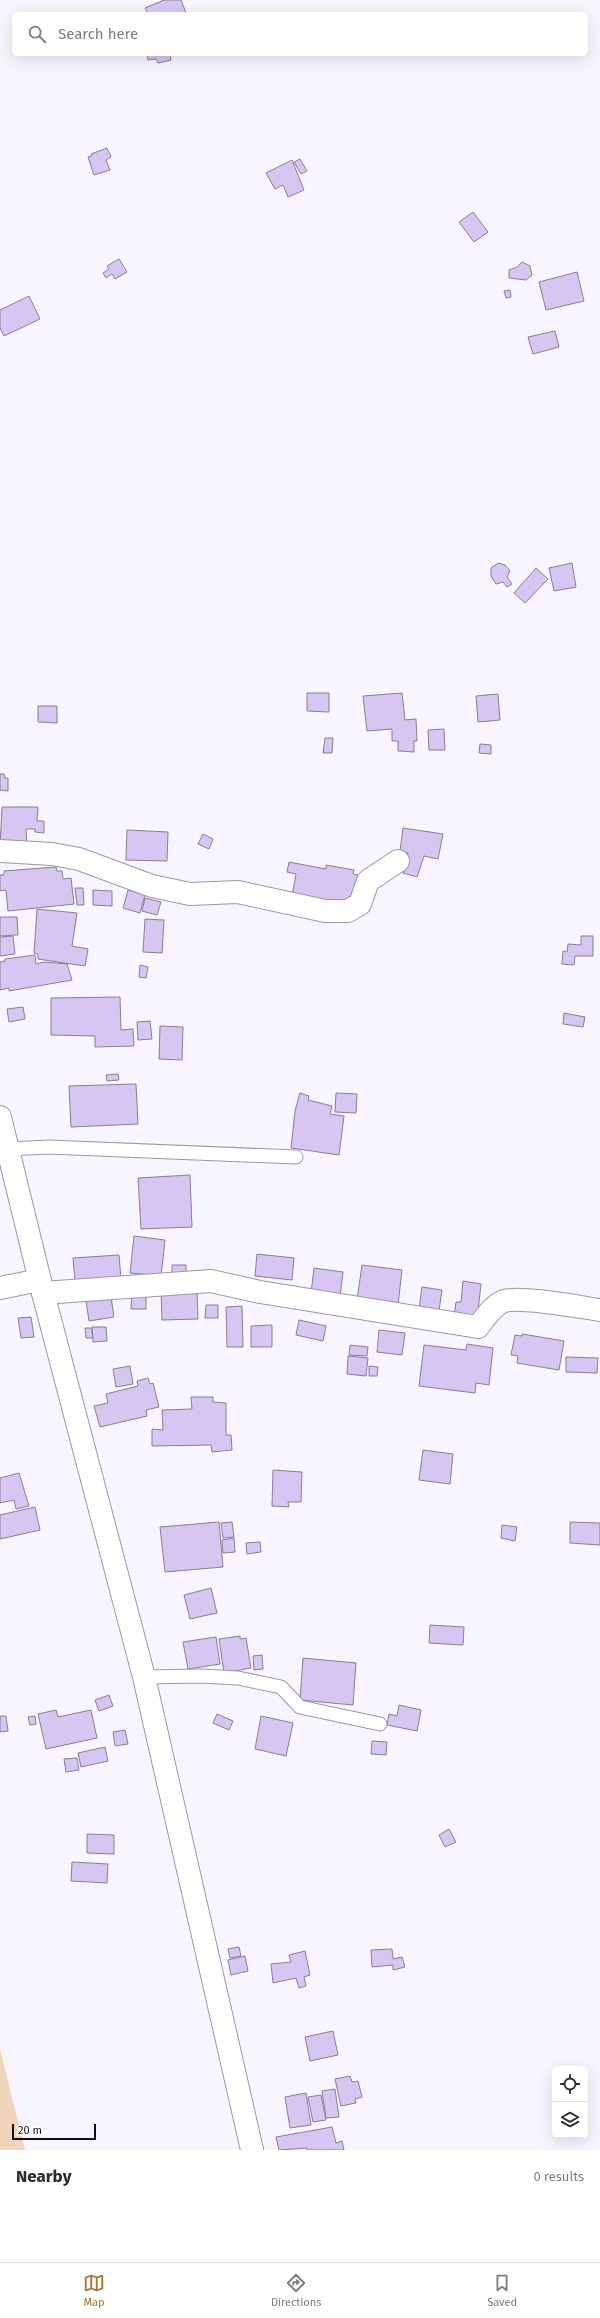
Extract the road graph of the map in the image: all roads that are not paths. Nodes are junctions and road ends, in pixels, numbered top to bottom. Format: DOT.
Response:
graph roads {
  1 [pos="0,852"];
  2 [pos="398,861"];
  3 [pos="0,1117"];
  4 [pos="8,1149"];
  5 [pos="296,1157"];
  6 [pos="41,1287"];
  7 [pos="0,1288"];
  8 [pos="600,1310"];
  9 [pos="144,1677"];
  10 [pos="380,1724"];
  11 [pos="252,2150"];
  1 -- 2 [label="main road"];
  3 -- 4 [label="main road"];
  4 -- 5 [label="lane"];
  4 -- 6 [label="main road"];
  6 -- 7 [label="main road"];
  6 -- 8 [label="main road"];
  6 -- 9 [label="main road"];
  9 -- 10 [label="lane"];
  9 -- 11 [label="main road"];
}
